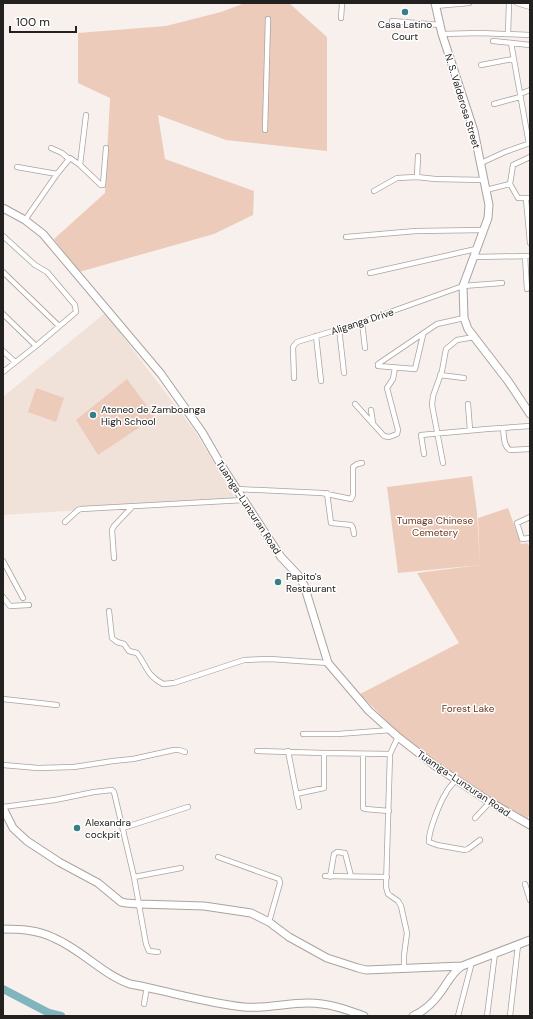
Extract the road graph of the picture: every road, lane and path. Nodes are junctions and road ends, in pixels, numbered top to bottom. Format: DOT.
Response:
graph roads {
  1 [pos="342,3"];
  2 [pos="469,3"];
  3 [pos="509,3"];
  4 [pos="517,3"];
  5 [pos="435,4"];
  6 [pos="530,7"];
  7 [pos="341,18"];
  8 [pos="268,19"];
  9 [pos="392,21"];
  10 [pos="440,25"];
  11 [pos="442,34"];
  12 [pos="508,34"];
  13 [pos="530,35"];
  14 [pos="493,41"];
  15 [pos="511,43"];
  16 [pos="530,45"];
  17 [pos="513,59"];
  18 [pos="481,66"];
  19 [pos="530,90"];
  20 [pos="520,96"];
  21 [pos="494,104"];
  22 [pos="86,115"];
  23 [pos="265,130"];
  24 [pos="529,144"];
  25 [pos="51,148"];
  26 [pos="106,148"];
  27 [pos="418,156"];
  28 [pos="530,157"];
  29 [pos="69,159"];
  30 [pos="481,163"];
  31 [pos="80,165"];
  32 [pos="17,167"];
  33 [pos="57,174"];
  34 [pos="417,177"];
  35 [pos="484,180"];
  36 [pos="510,184"];
  37 [pos="486,190"];
  38 [pos="374,191"];
  39 [pos="528,198"];
  40 [pos="3,208"];
  41 [pos="25,220"];
  42 [pos="484,230"];
  43 [pos="3,236"];
  44 [pos="346,237"];
  45 [pos="530,243"];
  46 [pos="476,248"];
  47 [pos="528,256"];
  48 [pos="474,257"];
  49 [pos="3,272"];
  50 [pos="370,273"];
  51 [pos="502,283"];
  52 [pos="463,286"];
  53 [pos="527,289"];
  54 [pos="3,314"];
  55 [pos="464,318"];
  56 [pos="362,322"];
  57 [pos="60,326"];
  58 [pos="339,328"];
  59 [pos="423,335"];
  60 [pos="316,336"];
  61 [pos="474,337"];
  62 [pos="36,346"];
  63 [pos="365,348"];
  64 [pos="3,351"];
  65 [pos="15,362"];
  66 [pos="395,368"];
  67 [pos="3,372"];
  68 [pos="344,374"];
  69 [pos="440,375"];
  70 [pos="294,378"];
  71 [pos="464,378"];
  72 [pos="321,381"];
  73 [pos="355,404"];
  74 [pos="468,404"];
  75 [pos="371,410"];
  76 [pos="530,414"];
  77 [pos="373,423"];
  78 [pos="530,426"];
  79 [pos="503,428"];
  80 [pos="470,430"];
  81 [pos="437,433"];
  82 [pos="530,449"];
  83 [pos="424,454"];
  84 [pos="362,463"];
  85 [pos="443,463"];
  86 [pos="237,489"];
  87 [pos="327,493"];
  88 [pos="244,500"];
  89 [pos="132,507"];
  90 [pos="530,518"];
  91 [pos="65,522"];
  92 [pos="354,534"];
  93 [pos="530,538"];
  94 [pos="114,558"];
  95 [pos="3,561"];
  96 [pos="3,596"];
  97 [pos="23,598"];
  98 [pos="29,605"];
  99 [pos="109,611"];
  100 [pos="328,663"];
  101 [pos="3,699"];
  102 [pos="57,704"];
  103 [pos="391,730"];
  104 [pos="303,734"];
  105 [pos="398,737"];
  106 [pos="257,751"];
  107 [pos="288,751"];
  108 [pos="185,752"];
  109 [pos="324,753"];
  110 [pos="363,754"];
  111 [pos="390,754"];
  112 [pos="3,765"];
  113 [pos="456,780"];
  114 [pos="296,794"];
  115 [pos="490,802"];
  116 [pos="188,807"];
  117 [pos="298,807"];
  118 [pos="3,808"];
  119 [pos="389,811"];
  120 [pos="475,818"];
  121 [pos="530,825"];
  122 [pos="123,828"];
  123 [pos="480,840"];
  124 [pos="218,857"];
  125 [pos="181,868"];
  126 [pos="351,876"];
  127 [pos="134,877"];
  128 [pos="387,877"];
  129 [pos="526,884"];
  130 [pos="530,900"];
  131 [pos="139,904"];
  132 [pos="269,922"];
  133 [pos="3,929"];
  134 [pos="530,940"];
  135 [pos="518,944"];
  136 [pos="158,952"];
  137 [pos="495,953"];
  138 [pos="472,962"];
  139 [pos="462,966"];
  140 [pos="404,968"];
  141 [pos="146,987"];
  142 [pos="144,1004"];
  143 [pos="364,1016"];
  144 [pos="413,1016"];
  145 [pos="458,1016"];
  146 [pos="487,1016"];
  147 [pos="510,1016"];
  1 -- 7 [label="street"];
  2 -- 5 [label="street"];
  3 -- 12 [label="street"];
  4 -- 6 [label="street"];
  5 -- 10 [label="street, N. S. Valderosa Street"];
  8 -- 23 [label="street"];
  9 -- 10 [label="street"];
  10 -- 11 [label="street, N. S. Valderosa Street"];
  11 -- 12 [label="street"];
  11 -- 30 [label="street, N. S. Valderosa Street"];
  12 -- 13 [label="street"];
  14 -- 15 [label="street"];
  15 -- 16 [label="street"];
  15 -- 17 [label="street"];
  17 -- 18 [label="street"];
  17 -- 20 [label="street"];
  19 -- 20 [label="street"];
  20 -- 21 [label="street"];
  20 -- 24 [label="street"];
  22 -- 31 [label="street"];
  24 -- 30 [label="street"];
  25 -- 29 [label="street"];
  26 -- 31 [label="street"];
  27 -- 34 [label="street"];
  28 -- 36 [label="street"];
  29 -- 31 [label="street"];
  29 -- 33 [label="street"];
  30 -- 35 [label="street, N. S. Valderosa Street"];
  32 -- 33 [label="street"];
  33 -- 41 [label="street"];
  34 -- 35 [label="street"];
  34 -- 38 [label="street"];
  35 -- 37 [label="street, N. S. Valderosa Street"];
  36 -- 37 [label="street"];
  36 -- 39 [label="street"];
  37 -- 42 [label="street, N. S. Valderosa Street"];
  39 -- 45 [label="street"];
  40 -- 41 [label="street, Tuamga-Lunzuran Road"];
  41 -- 86 [label="street, Tuamga-Lunzuran Road"];
  42 -- 44 [label="street"];
  42 -- 46 [label="street, N. S. Valderosa Street"];
  43 -- 57 [label="street"];
  46 -- 48 [label="street, N. S. Valderosa Street"];
  46 -- 50 [label="street"];
  47 -- 48 [label="street"];
  47 -- 53 [label="street"];
  48 -- 52 [label="street, N. S. Valderosa Street"];
  49 -- 57 [label="street"];
  51 -- 52 [label="street, Aliganga Drive"];
  52 -- 55 [label="street, N. S. Valderosa Street"];
  52 -- 56 [label="street, Aliganga Drive"];
  54 -- 62 [label="street"];
  55 -- 59 [label="street"];
  55 -- 61 [label="street, N. S. Valderosa Street"];
  56 -- 58 [label="street, Aliganga Drive"];
  56 -- 63 [label="street"];
  57 -- 62 [label="street"];
  58 -- 60 [label="street, Aliganga Drive"];
  58 -- 68 [label="street"];
  59 -- 66 [label="street"];
  59 -- 66 [label="street"];
  60 -- 70 [label="street, Aliganga Drive"];
  60 -- 72 [label="street"];
  61 -- 69 [label="street"];
  61 -- 76 [label="street, N. S. Valderosa Street"];
  62 -- 65 [label="street"];
  64 -- 65 [label="street"];
  65 -- 67 [label="street"];
  66 -- 77 [label="street"];
  69 -- 71 [label="street"];
  69 -- 81 [label="street"];
  73 -- 77 [label="street"];
  74 -- 80 [label="street"];
  75 -- 77 [label="street"];
  78 -- 79 [label="street"];
  79 -- 80 [label="street"];
  79 -- 82 [label="street"];
  80 -- 81 [label="street"];
  81 -- 83 [label="street"];
  81 -- 85 [label="street"];
  84 -- 87 [label="street"];
  86 -- 87 [label="street"];
  86 -- 88 [label="street, Tuamga-Lunzuran Road"];
  87 -- 92 [label="street"];
  88 -- 89 [label="street"];
  88 -- 100 [label="street, Tuamga-Lunzuran Road"];
  89 -- 91 [label="street"];
  89 -- 94 [label="street"];
  90 -- 93 [label="street"];
  95 -- 97 [label="street"];
  96 -- 98 [label="street"];
  99 -- 100 [label="street"];
  100 -- 103 [label="street, Tuamga-Lunzuran Road"];
  101 -- 102 [label="street"];
  103 -- 104 [label="street"];
  103 -- 105 [label="street, Tuamga-Lunzuran Road"];
  105 -- 111 [label="street"];
  105 -- 113 [label="street, Tuamga-Lunzuran Road"];
  106 -- 107 [label="street"];
  107 -- 109 [label="street"];
  107 -- 114 [label="street"];
  108 -- 112 [label="street"];
  109 -- 110 [label="street"];
  109 -- 114 [label="street"];
  110 -- 111 [label="street"];
  110 -- 119 [label="street"];
  111 -- 119 [label="street"];
  113 -- 115 [label="street, Tuamga-Lunzuran Road"];
  113 -- 123 [label="street"];
  114 -- 117 [label="street"];
  115 -- 120 [label="street"];
  115 -- 121 [label="street, Tuamga-Lunzuran Road"];
  116 -- 122 [label="street"];
  118 -- 122 [label="street"];
  118 -- 131 [label="street"];
  119 -- 128 [label="street"];
  122 -- 127 [label="street"];
  124 -- 132 [label="street"];
  125 -- 127 [label="street"];
  126 -- 126 [label="street"];
  126 -- 128 [label="street"];
  127 -- 131 [label="street"];
  128 -- 140 [label="street"];
  129 -- 130 [label="street"];
  131 -- 132 [label="street"];
  131 -- 136 [label="street"];
  132 -- 140 [label="street"];
  133 -- 141 [label="street"];
  134 -- 135 [label="street"];
  135 -- 137 [label="street"];
  135 -- 147 [label="street"];
  137 -- 138 [label="street"];
  137 -- 146 [label="street"];
  138 -- 139 [label="street"];
  138 -- 145 [label="street"];
  139 -- 140 [label="street"];
  139 -- 144 [label="street"];
  141 -- 142 [label="street"];
  141 -- 143 [label="street"];
}
